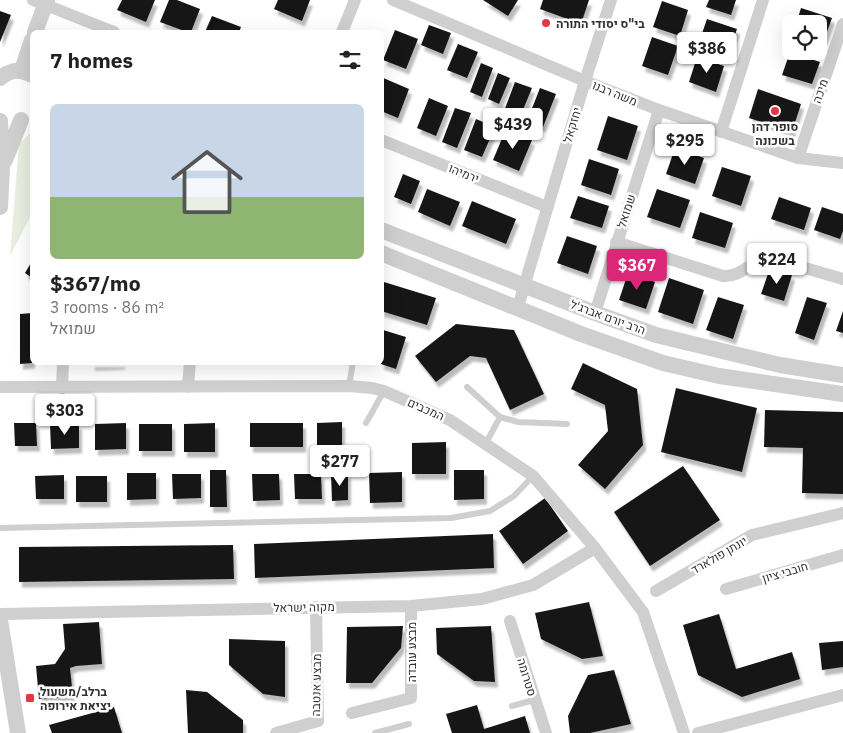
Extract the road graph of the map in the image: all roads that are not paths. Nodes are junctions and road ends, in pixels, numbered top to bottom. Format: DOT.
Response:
graph roads {
  1 [pos="354,0"];
  2 [pos="393,0"];
  3 [pos="612,0"];
  4 [pos="763,0"];
  5 [pos="41,2"];
  6 [pos="843,24"];
  7 [pos="35,30"];
  8 [pos="109,30"];
  9 [pos="343,30"];
  10 [pos="30,53"];
  11 [pos="27,73"];
  12 [pos="0,78"];
  13 [pos="585,81"];
  14 [pos="658,110"];
  15 [pos="0,112"];
  16 [pos="27,118"];
  17 [pos="0,121"];
  18 [pos="721,132"];
  19 [pos="384,141"];
  20 [pos="798,158"];
  21 [pos="843,163"];
  22 [pos="2,167"];
  23 [pos="0,207"];
  24 [pos="547,207"];
  25 [pos="384,231"];
  26 [pos="616,242"];
  27 [pos="384,254"];
  28 [pos="843,278"];
  29 [pos="525,285"];
  30 [pos="518,308"];
  31 [pos="595,313"];
  32 [pos="63,365"];
  33 [pos="190,365"];
  34 [pos="352,365"];
  35 [pos="843,375"];
  36 [pos="349,386"];
  37 [pos="0,387"];
  38 [pos="188,387"];
  39 [pos="468,387"];
  40 [pos="62,388"];
  41 [pos="384,391"];
  42 [pos="843,394"];
  43 [pos="500,417"];
  44 [pos="366,424"];
  45 [pos="567,424"];
  46 [pos="486,443"];
  47 [pos="533,476"];
  48 [pos="843,513"];
  49 [pos="0,528"];
  50 [pos="595,548"];
  51 [pos="843,555"];
  52 [pos="726,589"];
  53 [pos="656,591"];
  54 [pos="411,606"];
  55 [pos="316,607"];
  56 [pos="0,614"];
  57 [pos="0,620"];
  58 [pos="510,621"];
  59 [pos="843,695"];
  60 [pos="534,700"];
  61 [pos="512,706"];
  62 [pos="352,713"];
  63 [pos="409,724"];
  64 [pos="18,733"];
  65 [pos="276,733"];
  66 [pos="375,733"];
  67 [pos="546,733"];
  68 [pos="684,733"];
  69 [pos="698,733"];
  1 -- 9 [label="street"];
  2 -- 13 [label="street, משה רבנו"];
  3 -- 13 [label="street, יחזקאל"];
  4 -- 18 [label="street"];
  5 -- 7 [label="street"];
  5 -- 8 [label="street"];
  6 -- 20 [label="street, מיכה"];
  10 -- 11 [label="street"];
  11 -- 12 [label="street"];
  13 -- 14 [label="street, משה רבנו"];
  13 -- 24 [label="street, יחזקאל"];
  14 -- 18 [label="street, משה רבנו"];
  14 -- 26 [label="street, שמואל"];
  15 -- 16 [label="street"];
  16 -- 22 [label="street"];
  17 -- 22 [label="street"];
  18 -- 20 [label="street, משה רבנו"];
  19 -- 24 [label="street, ירמיהו"];
  20 -- 21 [label="street, משה רבנו"];
  22 -- 23 [label="street"];
  24 -- 29 [label="street, יחזקאל"];
  25 -- 29 [label="street, הרב יורם אברג'ל"];
  26 -- 28 [label="street"];
  26 -- 31 [label="street, שמואל"];
  27 -- 30 [label="street, הרב יורם אברג'ל"];
  29 -- 30 [label="street, יחזקאל"];
  29 -- 31 [label="street, הרב יורם אברג'ל"];
  30 -- 42 [label="street, הרב יורם אברג'ל"];
  31 -- 35 [label="street, הרב יורם אברג'ל"];
  32 -- 40 [label="street"];
  33 -- 38 [label="street"];
  34 -- 36 [label="lane"];
  36 -- 38 [label="street, המכבים"];
  36 -- 41 [label="street, המכבים"];
  37 -- 40 [label="street, המכבים"];
  38 -- 40 [label="street, המכבים"];
  39 -- 43 [label="lane"];
  41 -- 44 [label="lane"];
  41 -- 46 [label="street, המכבים"];
  43 -- 45 [label="lane"];
  43 -- 46 [label="lane"];
  46 -- 47 [label="street, המכבים"];
  47 -- 49 [label="lane"];
  47 -- 50 [label="street, המכבים"];
  48 -- 53 [label="street, יונתן פולארד"];
  50 -- 54 [label="street, מקוה ישראל"];
  50 -- 68 [label="street, המכבים"];
  51 -- 52 [label="street, חובבי ציון"];
  54 -- 55 [label="street, מקוה ישראל"];
  54 -- 62 [label="street, מבצע עובדה"];
  55 -- 56 [label="street, מקוה ישראל"];
  55 -- 65 [label="street, מבצע אנטבה"];
  57 -- 64 [label="street"];
  58 -- 60 [label="street, סטרומה"];
  59 -- 69 [label="street"];
  60 -- 61 [label="lane"];
  60 -- 67 [label="street, סטרומה"];
  63 -- 66 [label="lane"];
}
